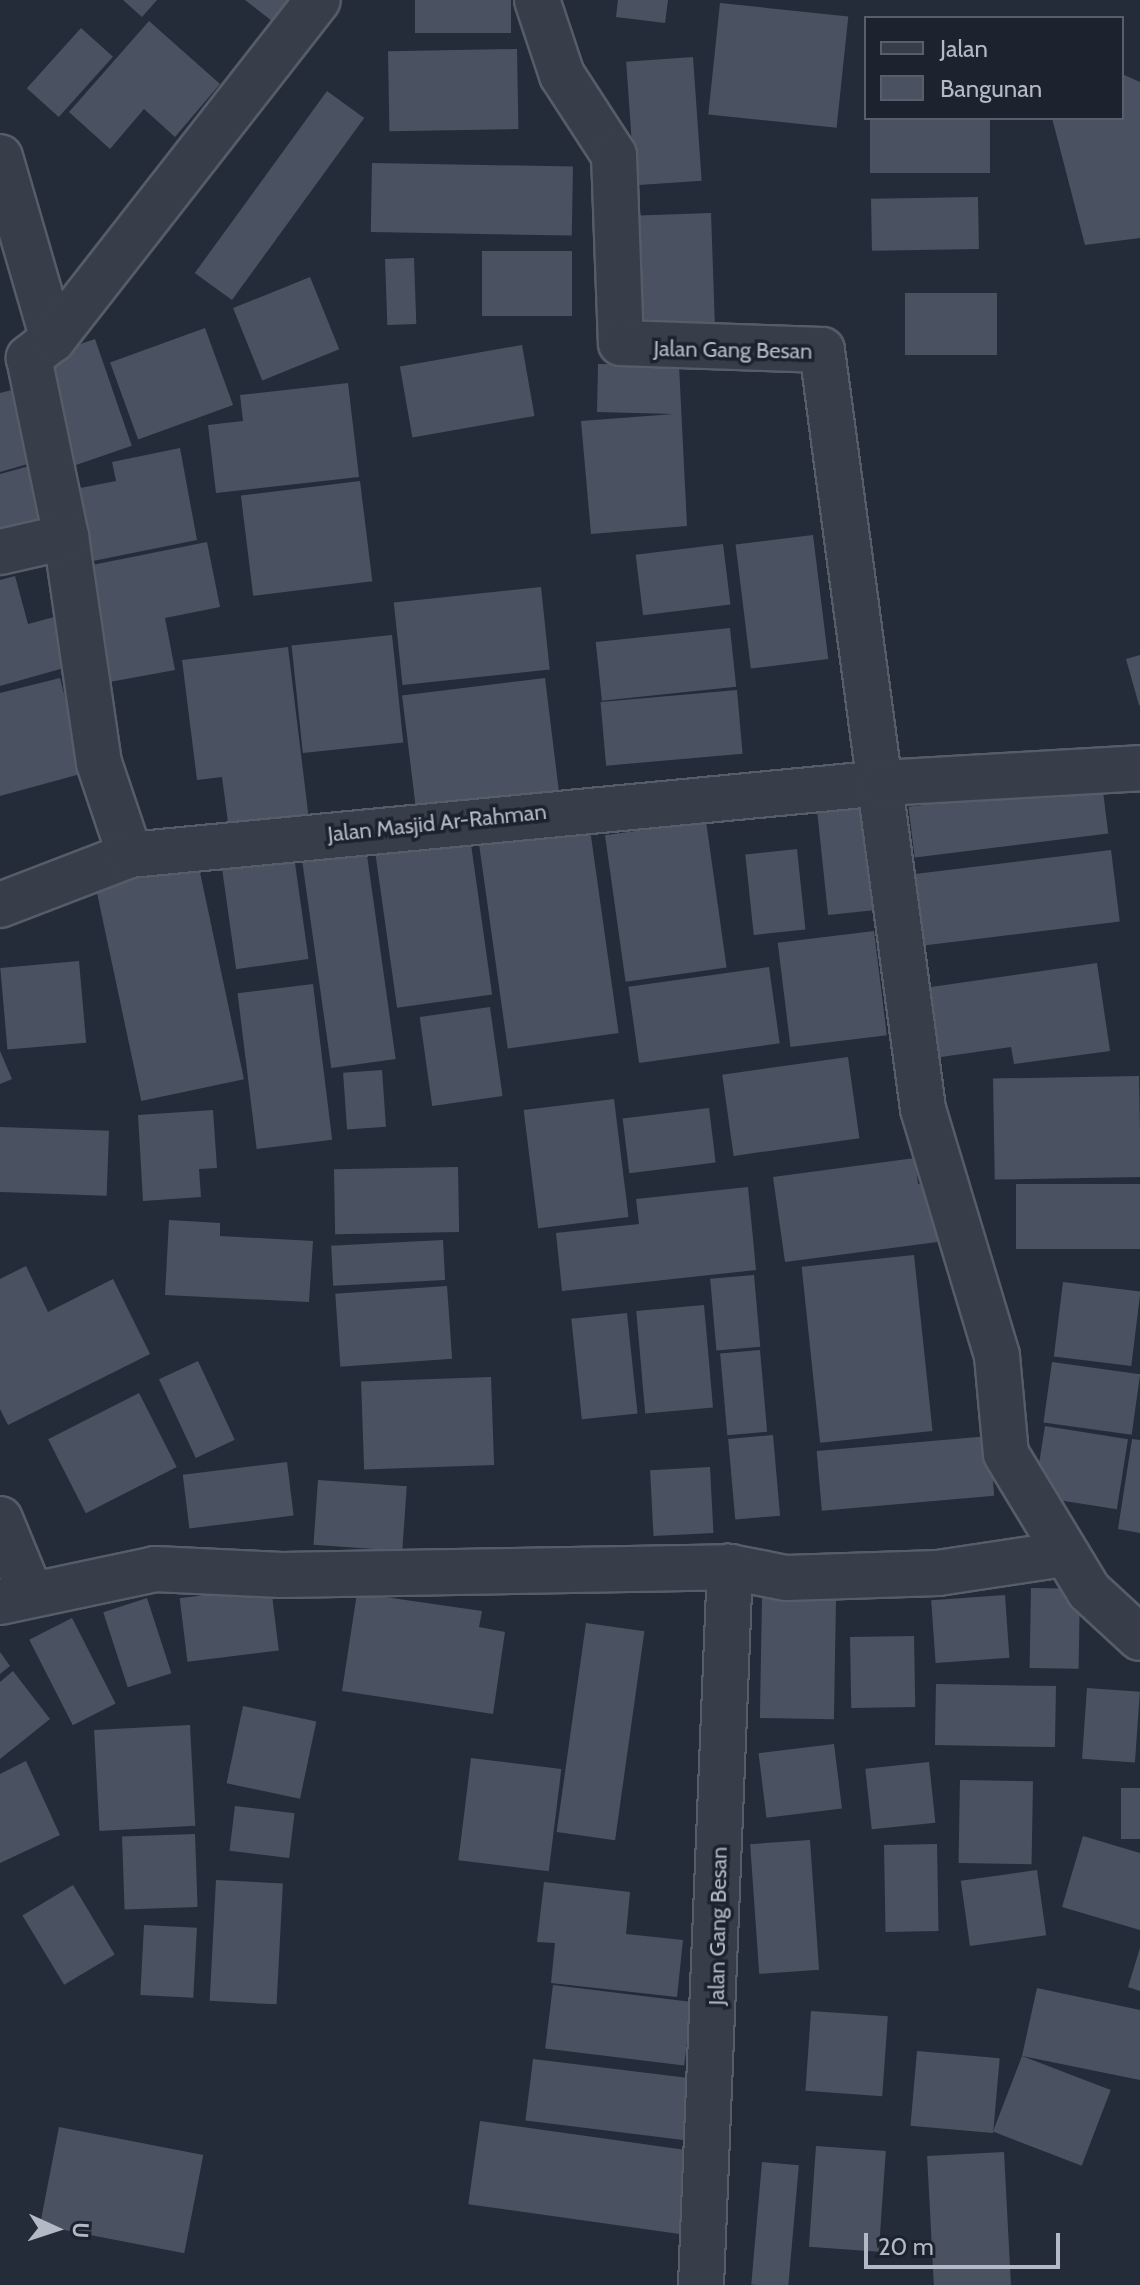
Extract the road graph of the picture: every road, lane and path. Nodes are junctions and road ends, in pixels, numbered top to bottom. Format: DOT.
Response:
graph roads {
  1 [pos="318,0"];
  2 [pos="537,0"];
  3 [pos="0,157"];
  4 [pos="27,354"];
  5 [pos="66,537"];
  6 [pos="0,552"];
  7 [pos="1140,768"];
  8 [pos="883,783"];
  9 [pos="130,855"];
  10 [pos="0,905"];
  11 [pos="0,1519"];
  12 [pos="1064,1554"];
  13 [pos="730,1567"];
  14 [pos="15,1597"];
  15 [pos="1140,1638"];
  16 [pos="701,2285"];
  1 -- 4 [label="street"];
  2 -- 8 [label="street, Jalan Gang Besan"];
  3 -- 4 [label="street"];
  4 -- 5 [label="street"];
  5 -- 6 [label="street"];
  5 -- 9 [label="street"];
  7 -- 8 [label="street, Jalan Masjid Ar-Rahman"];
  8 -- 9 [label="street, Jalan Masjid Ar-Rahman"];
  8 -- 12 [label="street"];
  9 -- 10 [label="street, Jalan Masjid Ar-Rahman"];
  11 -- 14 [label="street"];
  12 -- 13 [label="street"];
  12 -- 15 [label="street"];
  13 -- 14 [label="street"];
  13 -- 16 [label="street, Jalan Gang Besan"];
}
